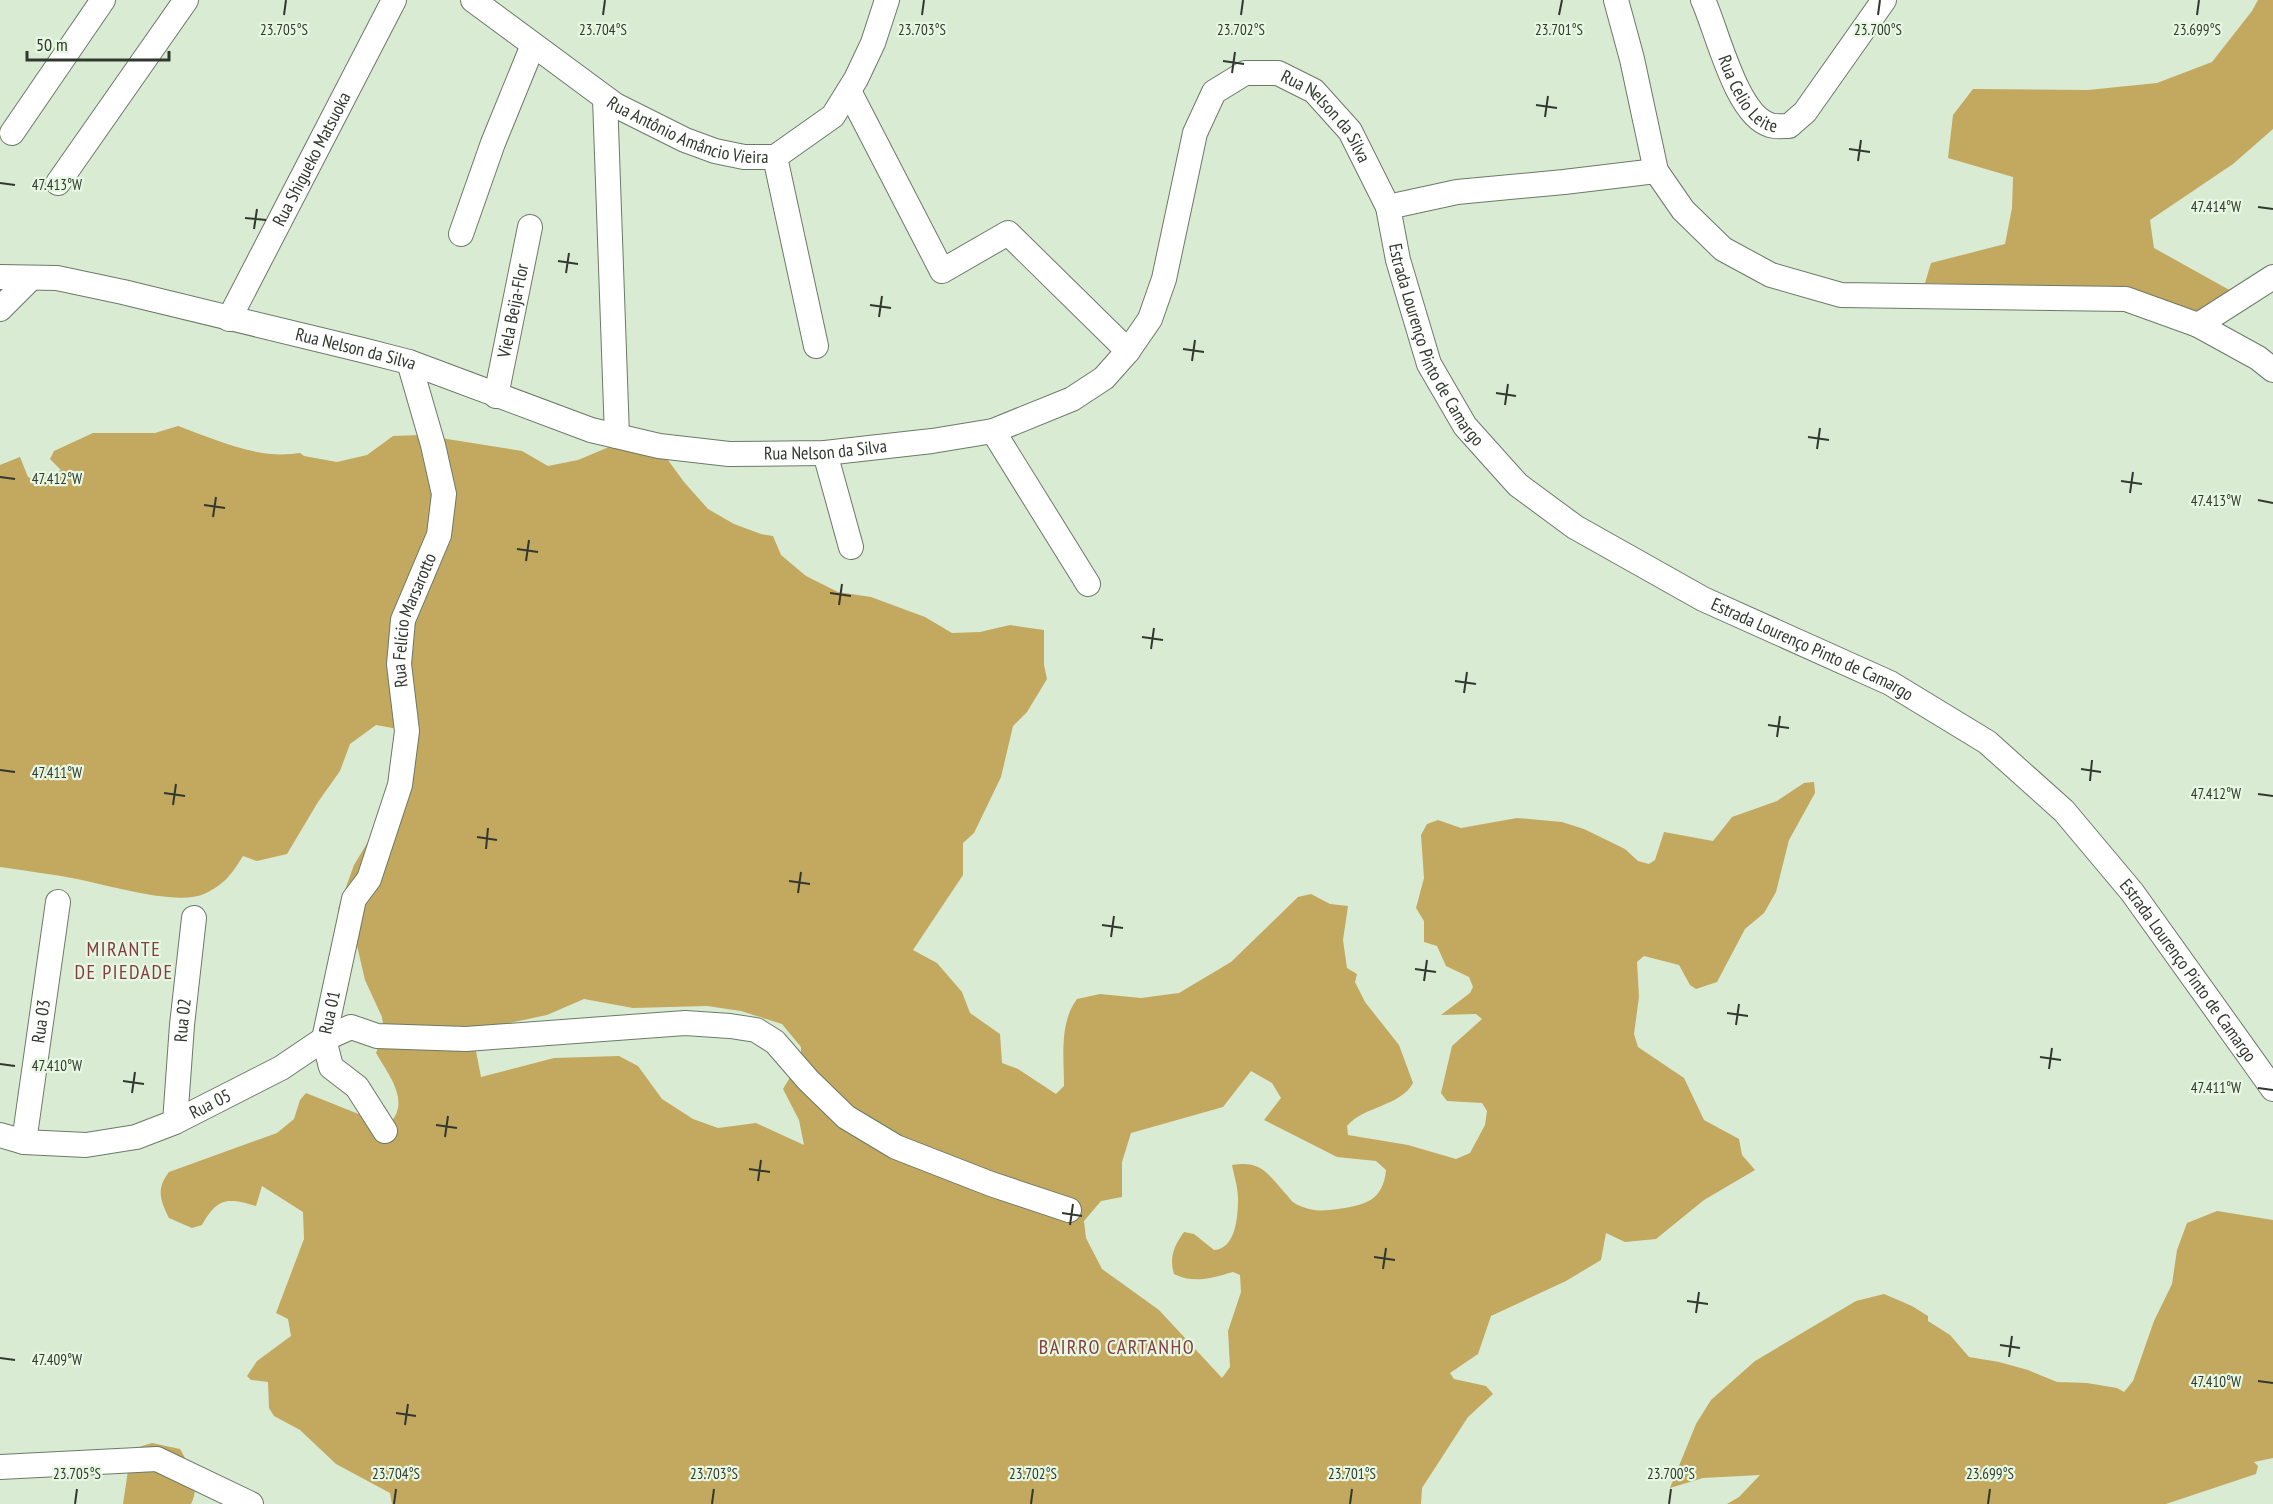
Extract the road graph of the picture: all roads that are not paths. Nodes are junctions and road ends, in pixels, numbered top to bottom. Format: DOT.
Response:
graph roads {
  1 [pos="103,0"];
  2 [pos="186,0"];
  3 [pos="394,0"];
  4 [pos="472,0"];
  5 [pos="886,0"];
  6 [pos="1616,0"];
  7 [pos="1703,0"];
  8 [pos="1884,0"];
  9 [pos="533,45"];
  10 [pos="849,91"];
  11 [pos="605,98"];
  12 [pos="12,134"];
  13 [pos="774,157"];
  14 [pos="1656,171"];
  15 [pos="57,183"];
  16 [pos="1388,207"];
  17 [pos="530,226"];
  18 [pos="461,234"];
  19 [pos="0,277"];
  20 [pos="32,278"];
  21 [pos="2273,278"];
  22 [pos="0,309"];
  23 [pos="229,319"];
  24 [pos="2198,325"];
  25 [pos="816,346"];
  26 [pos="1128,351"];
  27 [pos="409,362"];
  28 [pos="2273,370"];
  29 [pos="496,396"];
  30 [pos="993,431"];
  31 [pos="617,436"];
  32 [pos="825,453"];
  33 [pos="851,547"];
  34 [pos="1088,584"];
  35 [pos="369,879"];
  36 [pos="58,902"];
  37 [pos="194,918"];
  38 [pos="324,1039"];
  39 [pos="2273,1089"];
  40 [pos="175,1122"];
  41 [pos="385,1131"];
  42 [pos="0,1135"];
  43 [pos="24,1142"];
  44 [pos="1069,1210"];
  45 [pos="0,1467"];
  46 [pos="251,1504"];
  1 -- 12 [label="street"];
  2 -- 15 [label="street"];
  3 -- 23 [label="street, Rua Shigueko Matsuoka"];
  4 -- 9 [label="street, Rua Antônio Amâncio Vieira"];
  5 -- 10 [label="street, Rua Antônio Amâncio Vieira"];
  6 -- 14 [label="street"];
  7 -- 8 [label="street, Rua Celio Leite"];
  9 -- 11 [label="street, Rua Antônio Amâncio Vieira"];
  9 -- 18 [label="street"];
  10 -- 13 [label="street, Rua Antônio Amâncio Vieira"];
  10 -- 26 [label="street"];
  11 -- 13 [label="street, Rua Antônio Amâncio Vieira"];
  11 -- 31 [label="street"];
  13 -- 25 [label="street"];
  14 -- 16 [label="street"];
  14 -- 24 [label="street"];
  16 -- 26 [label="street, Rua Nelson da Silva"];
  16 -- 39 [label="street, Estrada Lourenço Pinto de Camargo"];
  17 -- 29 [label="street, Viela Beija-Flor"];
  19 -- 20 [label="street, Rua Nelson da Silva"];
  20 -- 22 [label="street"];
  20 -- 23 [label="street, Rua Nelson da Silva"];
  21 -- 24 [label="street"];
  23 -- 27 [label="street, Rua Nelson da Silva"];
  24 -- 28 [label="street"];
  26 -- 30 [label="street, Rua Nelson da Silva"];
  27 -- 29 [label="street, Rua Nelson da Silva"];
  27 -- 35 [label="street, Rua Felício Marsarotto"];
  29 -- 31 [label="street, Rua Nelson da Silva"];
  30 -- 32 [label="street, Rua Nelson da Silva"];
  30 -- 34 [label="street"];
  31 -- 32 [label="street, Rua Nelson da Silva"];
  32 -- 33 [label="street"];
  35 -- 38 [label="street, Rua 01"];
  36 -- 43 [label="street, Rua 03"];
  37 -- 40 [label="street, Rua 02"];
  38 -- 40 [label="street, Rua 05"];
  38 -- 41 [label="street, Rua 01"];
  38 -- 44 [label="street, Rua 05"];
  40 -- 43 [label="street, Rua 05"];
  42 -- 43 [label="street, Rua 05"];
  45 -- 46 [label="street"];
}
